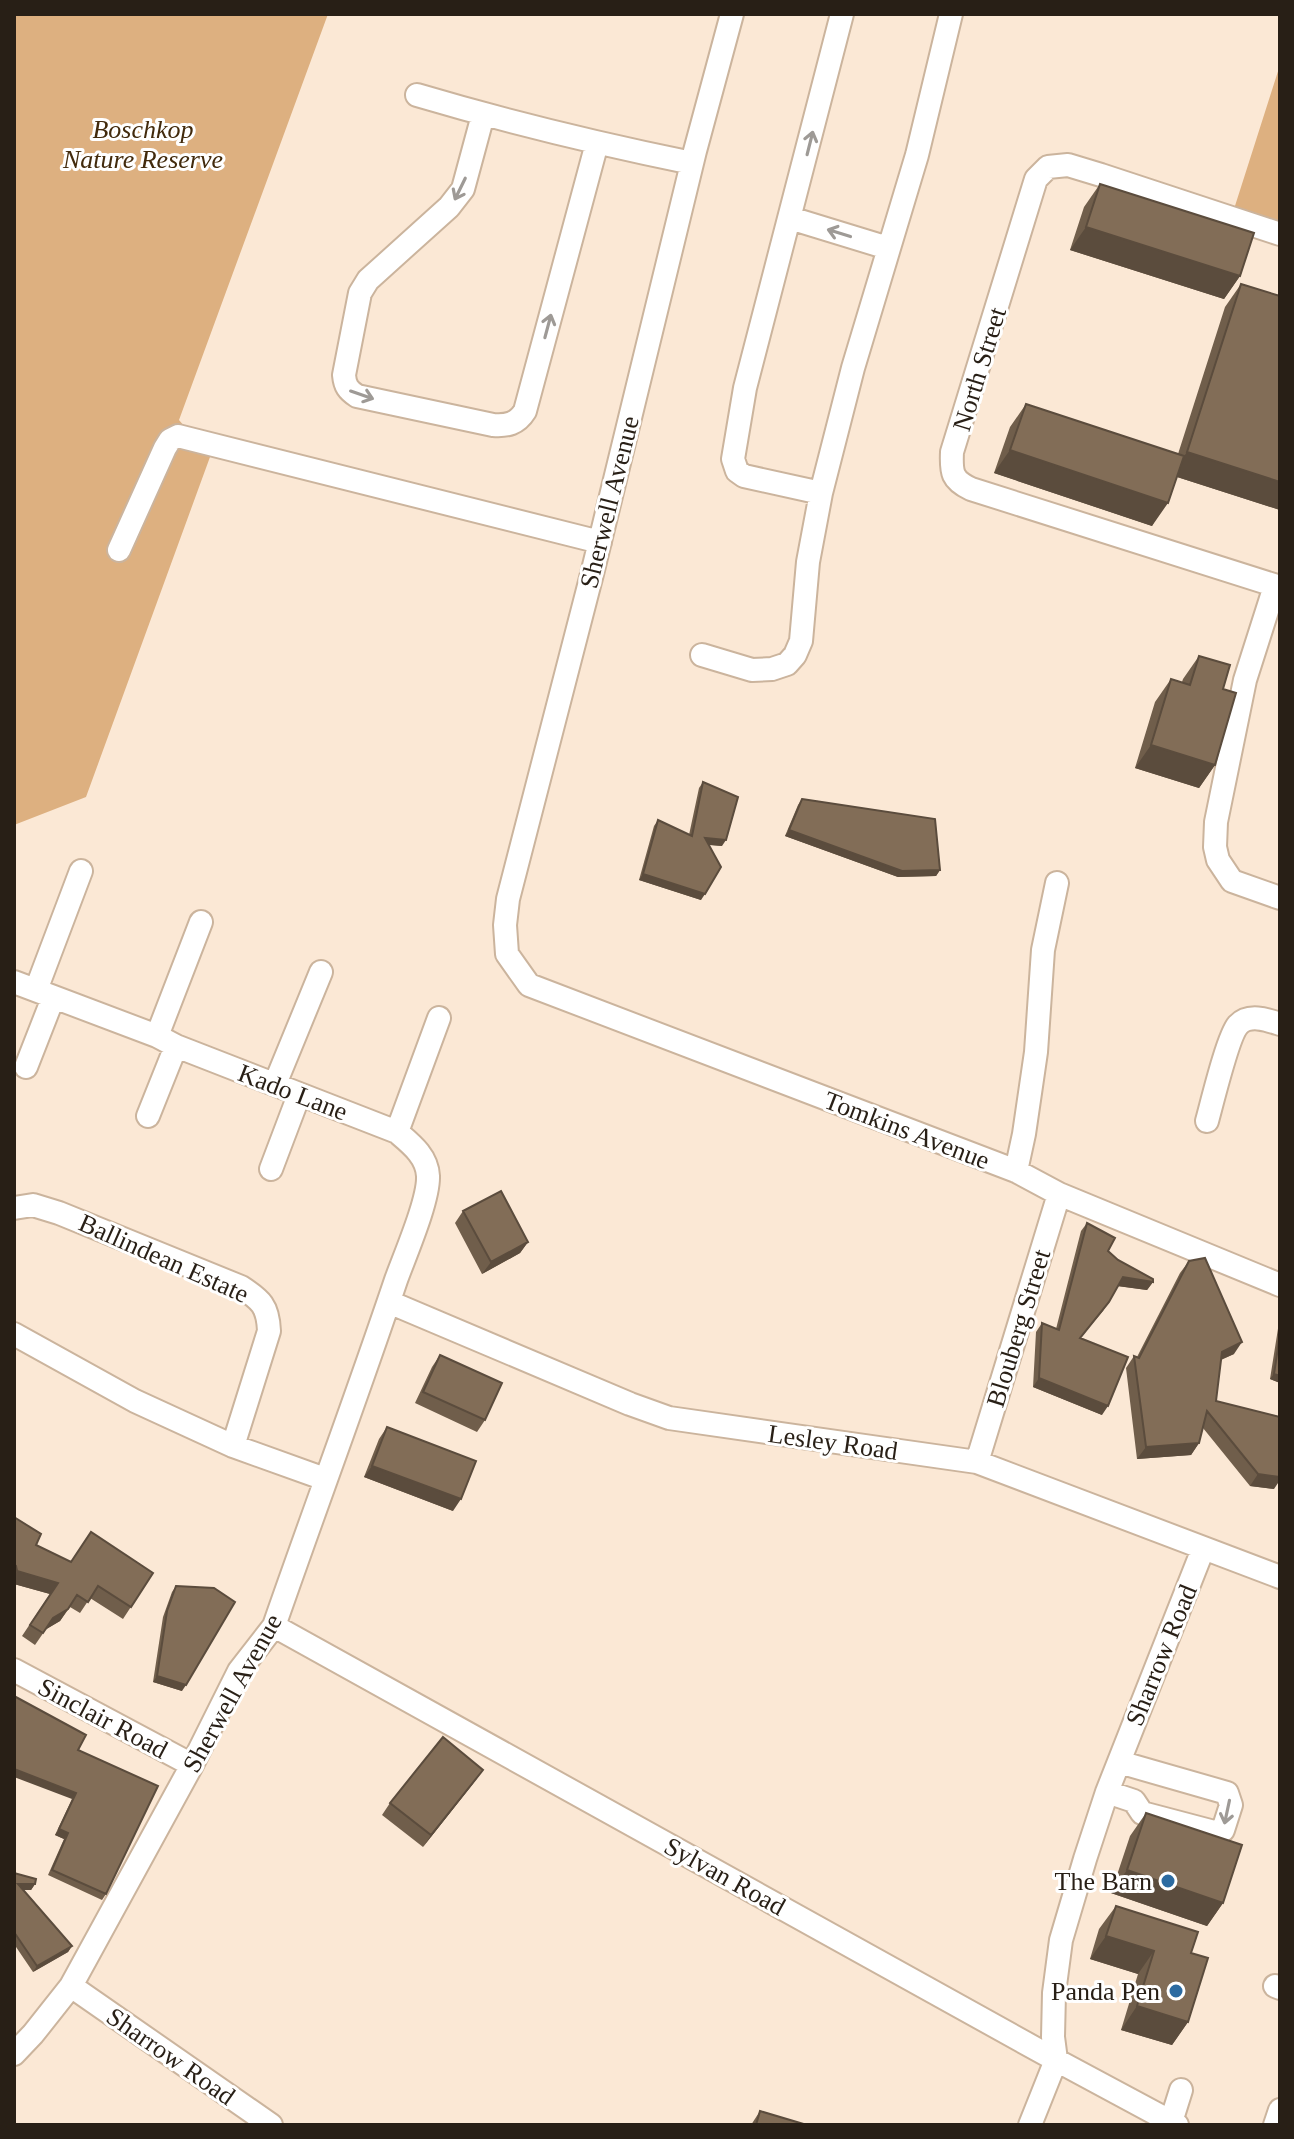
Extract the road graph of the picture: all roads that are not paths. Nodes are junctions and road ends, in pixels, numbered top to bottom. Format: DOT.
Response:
graph roads {
  1 [pos="732,14"];
  2 [pos="842,14"];
  3 [pos="951,14"];
  4 [pos="417,95"];
  5 [pos="483,115"];
  6 [pos="597,143"];
  7 [pos="692,163"];
  8 [pos="790,218"];
  9 [pos="1280,234"];
  10 [pos="888,248"];
  11 [pos="821,493"];
  12 [pos="600,542"];
  13 [pos="119,550"];
  14 [pos="1278,587"];
  15 [pos="702,655"];
  16 [pos="81,871"];
  17 [pos="1057,883"];
  18 [pos="1280,898"];
  19 [pos="201,922"];
  20 [pos="321,972"];
  21 [pos="14,982"];
  22 [pos="529,985"];
  23 [pos="45,994"];
  24 [pos="439,1018"];
  25 [pos="1280,1024"];
  26 [pos="167,1041"];
  27 [pos="26,1067"];
  28 [pos="275,1084"];
  29 [pos="299,1095"];
  30 [pos="148,1116"];
  31 [pos="1207,1121"];
  32 [pos="397,1132"];
  33 [pos="271,1169"];
  34 [pos="1016,1171"];
  35 [pos="1059,1194"];
  36 [pos="14,1208"];
  37 [pos="1280,1285"];
  38 [pos="389,1302"];
  39 [pos="14,1334"];
  40 [pos="233,1446"];
  41 [pos="977,1462"];
  42 [pos="325,1479"];
  43 [pos="1203,1549"];
  44 [pos="1280,1577"];
  45 [pos="274,1626"];
  46 [pos="14,1670"];
  47 [pos="1119,1762"];
  48 [pos="192,1765"];
  49 [pos="1150,1771"];
  50 [pos="1107,1792"];
  51 [pos="1142,1813"];
  52 [pos="71,1986"];
  53 [pos="14,2054"];
  54 [pos="1056,2060"];
  55 [pos="1181,2090"];
  56 [pos="1280,2110"];
  57 [pos="1174,2124"];
  58 [pos="271,2125"];
  59 [pos="1030,2125"];
  60 [pos="1275,2125"];
  1 -- 7 [label="street, Sherwell Avenue"];
  8 -- 2 [label="street, one-way"];
  3 -- 10 [label="street"];
  4 -- 5 [label="street"];
  5 -- 6 [label="street"];
  5 -- 6 [label="street, one-way"];
  6 -- 7 [label="street"];
  7 -- 12 [label="street, Sherwell Avenue"];
  10 -- 8 [label="street, one-way"];
  8 -- 11 [label="street"];
  9 -- 14 [label="street, North Street"];
  10 -- 11 [label="street"];
  11 -- 15 [label="street"];
  12 -- 13 [label="street"];
  12 -- 22 [label="street, Sherwell Avenue"];
  14 -- 18 [label="street"];
  16 -- 23 [label="street"];
  17 -- 34 [label="street"];
  19 -- 26 [label="street"];
  20 -- 28 [label="street"];
  21 -- 23 [label="street, Kado Lane"];
  22 -- 34 [label="street, Tomkins Avenue"];
  23 -- 26 [label="street, Kado Lane"];
  23 -- 27 [label="street"];
  24 -- 32 [label="street"];
  25 -- 31 [label="street"];
  26 -- 28 [label="street, Kado Lane"];
  26 -- 30 [label="street"];
  28 -- 29 [label="street, Kado Lane"];
  29 -- 32 [label="street, Kado Lane"];
  29 -- 33 [label="street"];
  32 -- 38 [label="street, Kado Lane"];
  34 -- 35 [label="street, Tomkins Avenue"];
  35 -- 37 [label="street, Tomkins Avenue"];
  35 -- 41 [label="street, Blouberg Street"];
  36 -- 40 [label="street, Ballindean Estate"];
  38 -- 41 [label="street, Lesley Road"];
  38 -- 42 [label="street, Sherwell Avenue"];
  39 -- 40 [label="street"];
  40 -- 42 [label="street"];
  41 -- 43 [label="street, Lesley Road"];
  42 -- 45 [label="street, Sherwell Avenue"];
  43 -- 44 [label="street, Lesley Road"];
  43 -- 47 [label="street, Sharrow Road"];
  45 -- 48 [label="street, Sherwell Avenue"];
  45 -- 54 [label="street, Sylvan Road"];
  46 -- 48 [label="street, Sinclair Road"];
  47 -- 49 [label="street, Sharrow Road"];
  47 -- 50 [label="street, Sharrow Road"];
  48 -- 52 [label="street, Sherwell Avenue"];
  49 -- 51 [label="street"];
  49 -- 51 [label="street, Sharrow Road, one-way"];
  50 -- 51 [label="street"];
  50 -- 54 [label="street, Sharrow Road"];
  52 -- 53 [label="street, Sherwell Avenue"];
  52 -- 58 [label="street, Sharrow Road"];
  54 -- 57 [label="street, Sylvan Road"];
  54 -- 59 [label="street, Sharrow Road"];
  55 -- 57 [label="street"];
  56 -- 60 [label="street"];
}
